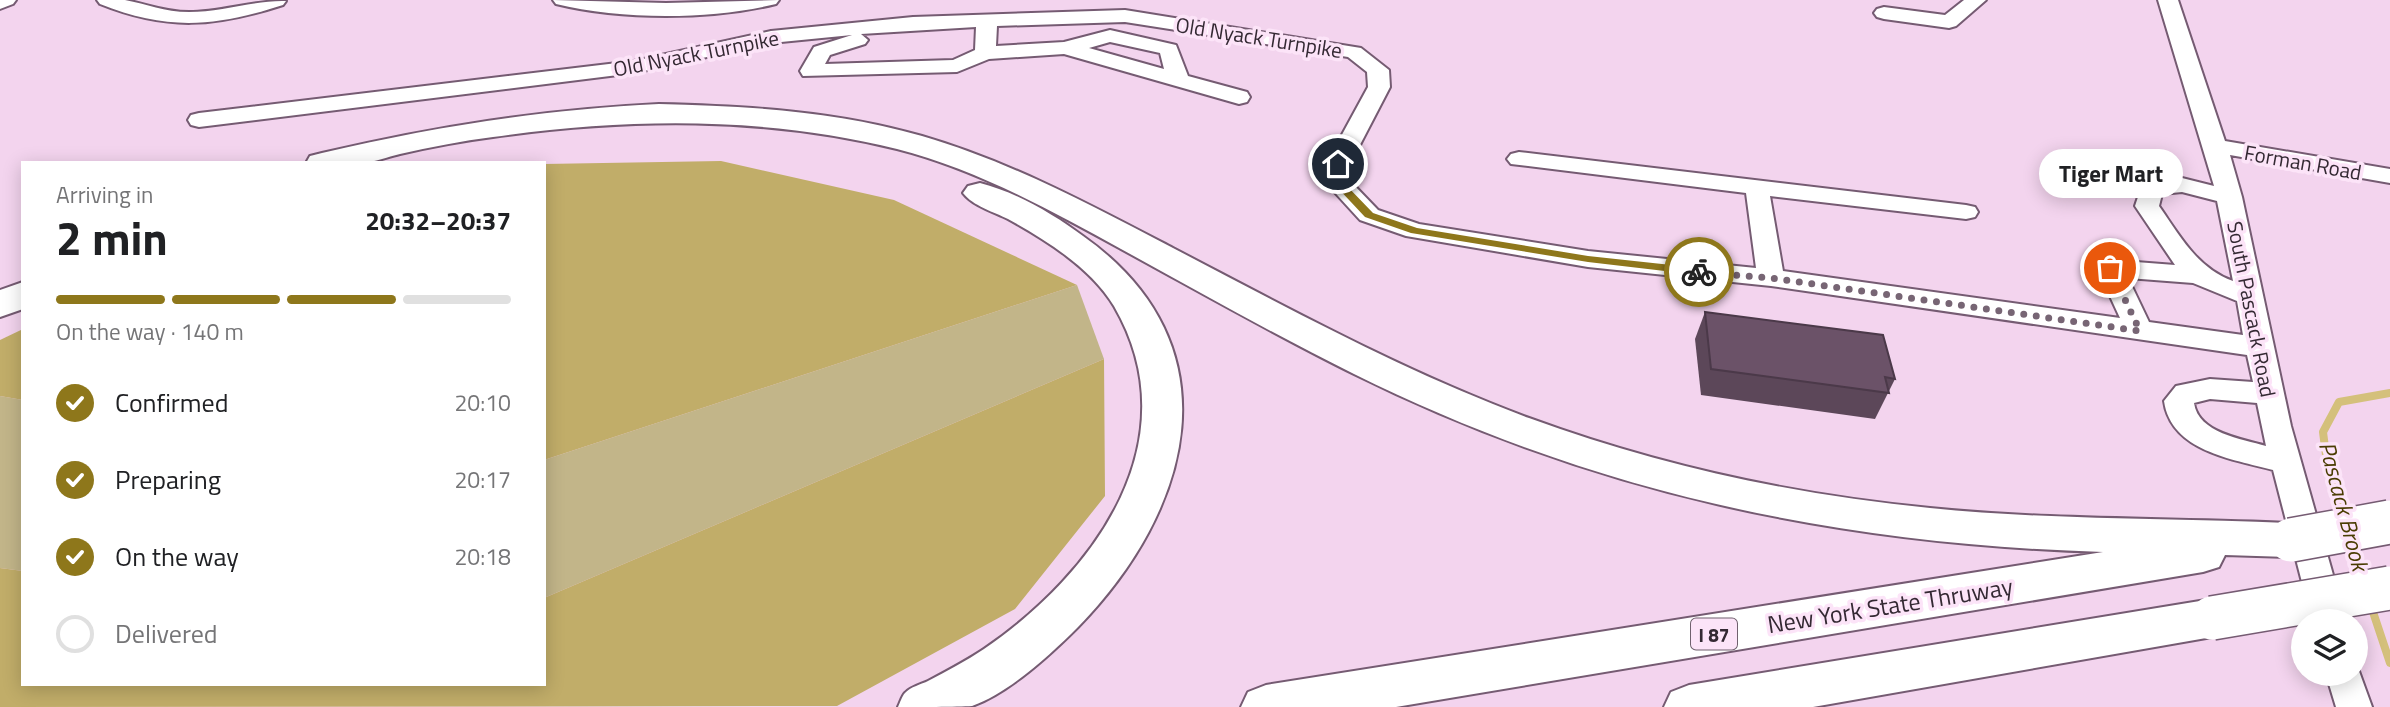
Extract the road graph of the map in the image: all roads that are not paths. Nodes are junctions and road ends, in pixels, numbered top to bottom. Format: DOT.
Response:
graph roads {
  1 [pos="6,0"];
  2 [pos="107,0"];
  3 [pos="563,0"];
  4 [pos="769,0"];
  5 [pos="1947,0"];
  6 [pos="2168,0"];
  7 [pos="276,1"];
  8 [pos="0,3"];
  9 [pos="1972,4"];
  10 [pos="1884,13"];
  11 [pos="987,20"];
  12 [pos="878,27"];
  13 [pos="985,53"];
  14 [pos="1239,97"];
  15 [pos="199,120"];
  16 [pos="2216,146"];
  17 [pos="1519,159"];
  18 [pos="331,161"];
  19 [pos="407,161"];
  20 [pos="2390,176"];
  21 [pos="1757,188"];
  22 [pos="2230,197"];
  23 [pos="1966,212"];
  24 [pos="21,273"];
  25 [pos="2200,275"];
  26 [pos="1771,278"];
  27 [pos="0,283"];
  28 [pos="21,295"];
  29 [pos="2251,297"];
  30 [pos="0,305"];
  31 [pos="2140,331"];
  32 [pos="2260,347"];
  33 [pos="2269,394"];
  34 [pos="2285,462"];
  35 [pos="2390,522"];
  36 [pos="2151,547"];
  37 [pos="2390,588"];
  38 [pos="2326,609"];
  39 [pos="2348,686"];
  40 [pos="923,707"];
  41 [pos="1266,707"];
  42 [pos="1689,707"];
  43 [pos="2354,707"];
  1 -- 8 [label="street"];
  2 -- 7 [label="street"];
  3 -- 4 [label="street"];
  5 -- 9 [label="street"];
  6 -- 16 [label="street, South Pascack Road"];
  9 -- 10 [label="street"];
  11 -- 12 [label="street, Old Nyack Turnpike"];
  11 -- 13 [label="street"];
  11 -- 26 [label="street, Old Nyack Turnpike"];
  12 -- 13 [label="street"];
  12 -- 15 [label="street, Old Nyack Turnpike"];
  13 -- 14 [label="street"];
  16 -- 20 [label="street, Forman Road"];
  16 -- 22 [label="street, South Pascack Road"];
  17 -- 21 [label="street"];
  18 -- 36 [label="highway"];
  19 -- 40 [label="highway"];
  21 -- 23 [label="street"];
  21 -- 26 [label="street"];
  22 -- 25 [label="street"];
  22 -- 29 [label="street, South Pascack Road"];
  24 -- 27 [label="highway"];
  25 -- 29 [label="street"];
  25 -- 31 [label="street"];
  26 -- 31 [label="street, Old Nyack Turnpike"];
  28 -- 30 [label="highway"];
  29 -- 32 [label="street, South Pascack Road"];
  31 -- 32 [label="street, Old Nyack Turnpike"];
  32 -- 33 [label="street, South Pascack Road"];
  33 -- 34 [label="street, South Pascack Road"];
  33 -- 34 [label="street"];
  34 -- 38 [label="street, South Pascack Road"];
  35 -- 36 [label="highway, New York State Thruway / I 87, bridge"];
  36 -- 41 [label="highway, New York State Thruway / I 87"];
  37 -- 42 [label="highway, bridge"];
  39 -- 43 [label="street"];
}
